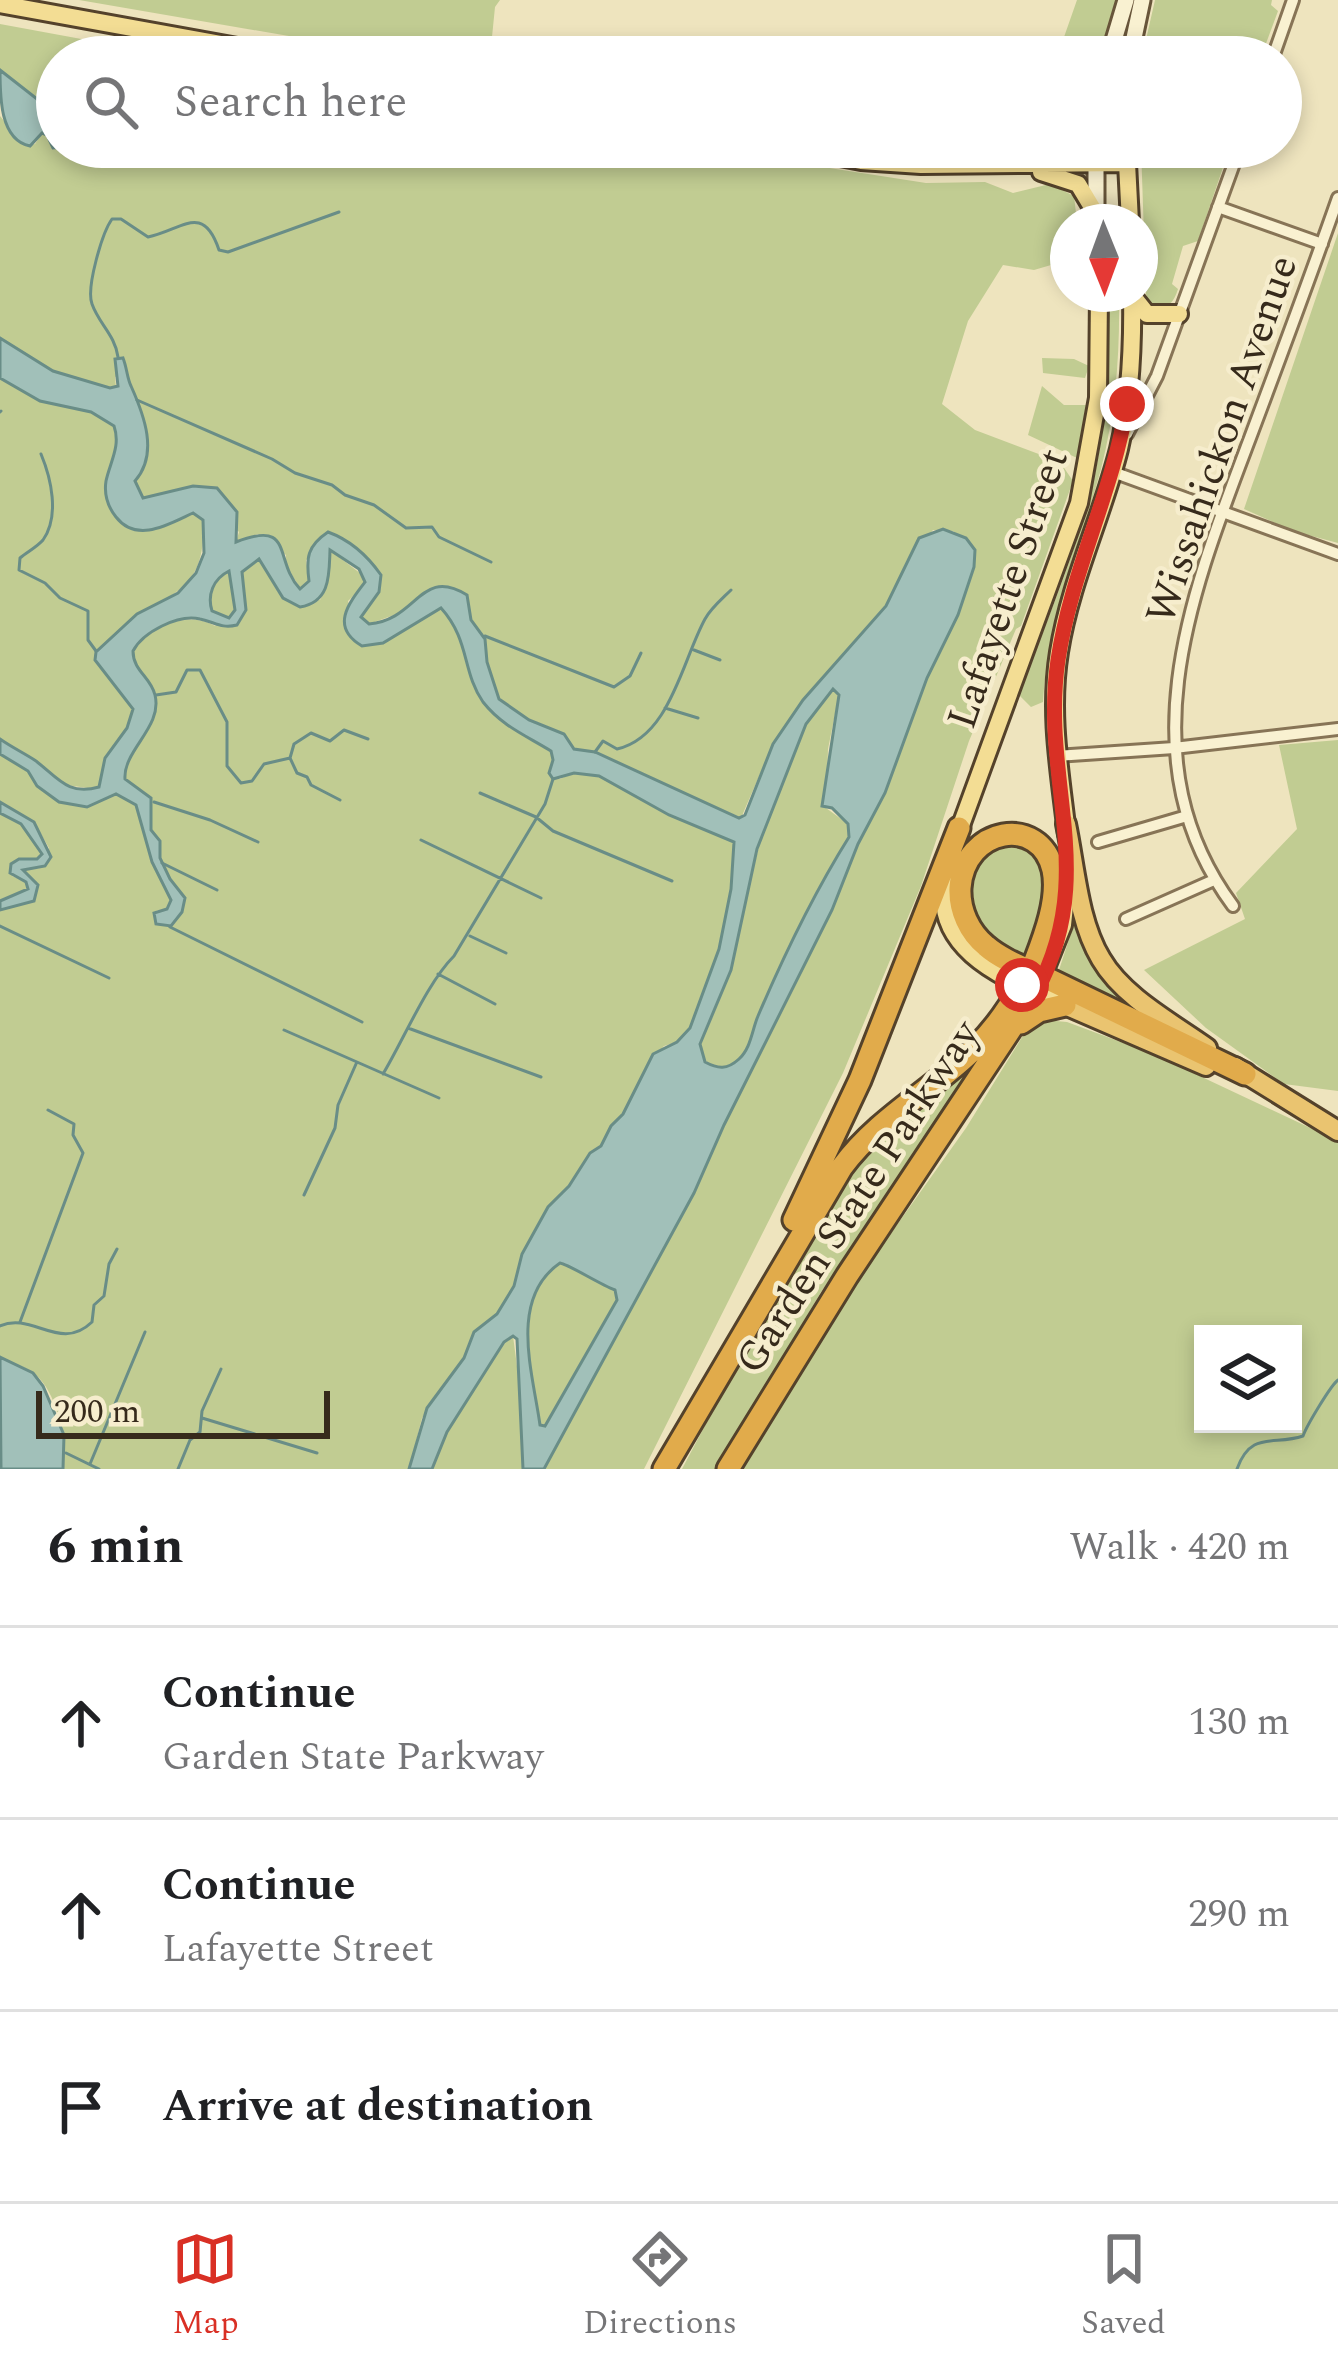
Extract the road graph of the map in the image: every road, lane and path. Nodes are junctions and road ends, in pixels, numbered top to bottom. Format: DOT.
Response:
graph roads {
  1 [pos="1126,0"];
  2 [pos="1142,0"];
  3 [pos="1293,0"];
  4 [pos="0,4"];
  5 [pos="176,36"];
  6 [pos="1115,36"];
  7 [pos="1134,36"];
  8 [pos="1280,36"];
  9 [pos="1022,168"];
  10 [pos="1095,168"];
  11 [pos="1128,168"];
  12 [pos="1232,168"];
  13 [pos="1338,197"];
  14 [pos="1090,204"];
  15 [pos="1096,204"];
  16 [pos="1129,204"];
  17 [pos="1218,207"];
  18 [pos="1322,244"];
  19 [pos="1099,312"];
  20 [pos="1132,312"];
  21 [pos="1145,312"];
  22 [pos="1179,314"];
  23 [pos="1120,446"];
  24 [pos="1112,472"];
  25 [pos="1222,512"];
  26 [pos="1338,554"];
  27 [pos="1338,729"];
  28 [pos="1174,748"];
  29 [pos="1056,756"];
  30 [pos="1187,816"];
  31 [pos="1066,824"];
  32 [pos="959,828"];
  33 [pos="1098,842"];
  34 [pos="1214,880"];
  35 [pos="1233,906"];
  36 [pos="1126,919"];
  37 [pos="1033,981"];
  38 [pos="1066,1005"];
  39 [pos="1011,1030"];
  40 [pos="1245,1074"];
  41 [pos="1313,1117"];
  42 [pos="1338,1131"];
  43 [pos="664,1469"];
  44 [pos="728,1469"];
  1 -- 6 [label="main road"];
  2 -- 7 [label="main road"];
  3 -- 8 [label="street"];
  4 -- 5 [label="main road"];
  9 -- 14 [label="main road"];
  10 -- 15 [label="main road"];
  11 -- 16 [label="main road"];
  12 -- 17 [label="street"];
  13 -- 18 [label="street, Wissahickon Avenue"];
  17 -- 18 [label="street"];
  17 -- 22 [label="street"];
  18 -- 25 [label="street, Wissahickon Avenue"];
  19 -- 32 [label="main road, Lafayette Street"];
  20 -- 23 [label="main road, Lafayette Street"];
  21 -- 22 [label="main road"];
  22 -- 23 [label="street"];
  23 -- 24 [label="main road, Lafayette Street"];
  24 -- 25 [label="street"];
  24 -- 29 [label="main road, Lafayette Street"];
  25 -- 26 [label="street"];
  25 -- 28 [label="street, Wissahickon Avenue"];
  27 -- 28 [label="street"];
  28 -- 29 [label="street"];
  28 -- 30 [label="street, Wissahickon Avenue"];
  29 -- 31 [label="main road, Lafayette Street"];
  30 -- 33 [label="street"];
  30 -- 34 [label="street, Wissahickon Avenue"];
  31 -- 37 [label="main road, Garden State Parkway"];
  31 -- 40 [label="highway"];
  32 -- 37 [label="main road, Lafayette Street"];
  32 -- 43 [label="highway, Garden State Parkway"];
  34 -- 35 [label="street, Wissahickon Avenue"];
  34 -- 36 [label="street"];
  37 -- 37 [label="highway"];
  37 -- 38 [label="main road, Lafayette Street"];
  37 -- 39 [label="highway, Garden State Parkway"];
  37 -- 40 [label="highway"];
  37 -- 43 [label="highway"];
  38 -- 39 [label="highway"];
  38 -- 41 [label="highway"];
  39 -- 44 [label="highway, Garden State Parkway"];
  40 -- 41 [label="highway"];
  41 -- 42 [label="highway"];
}
